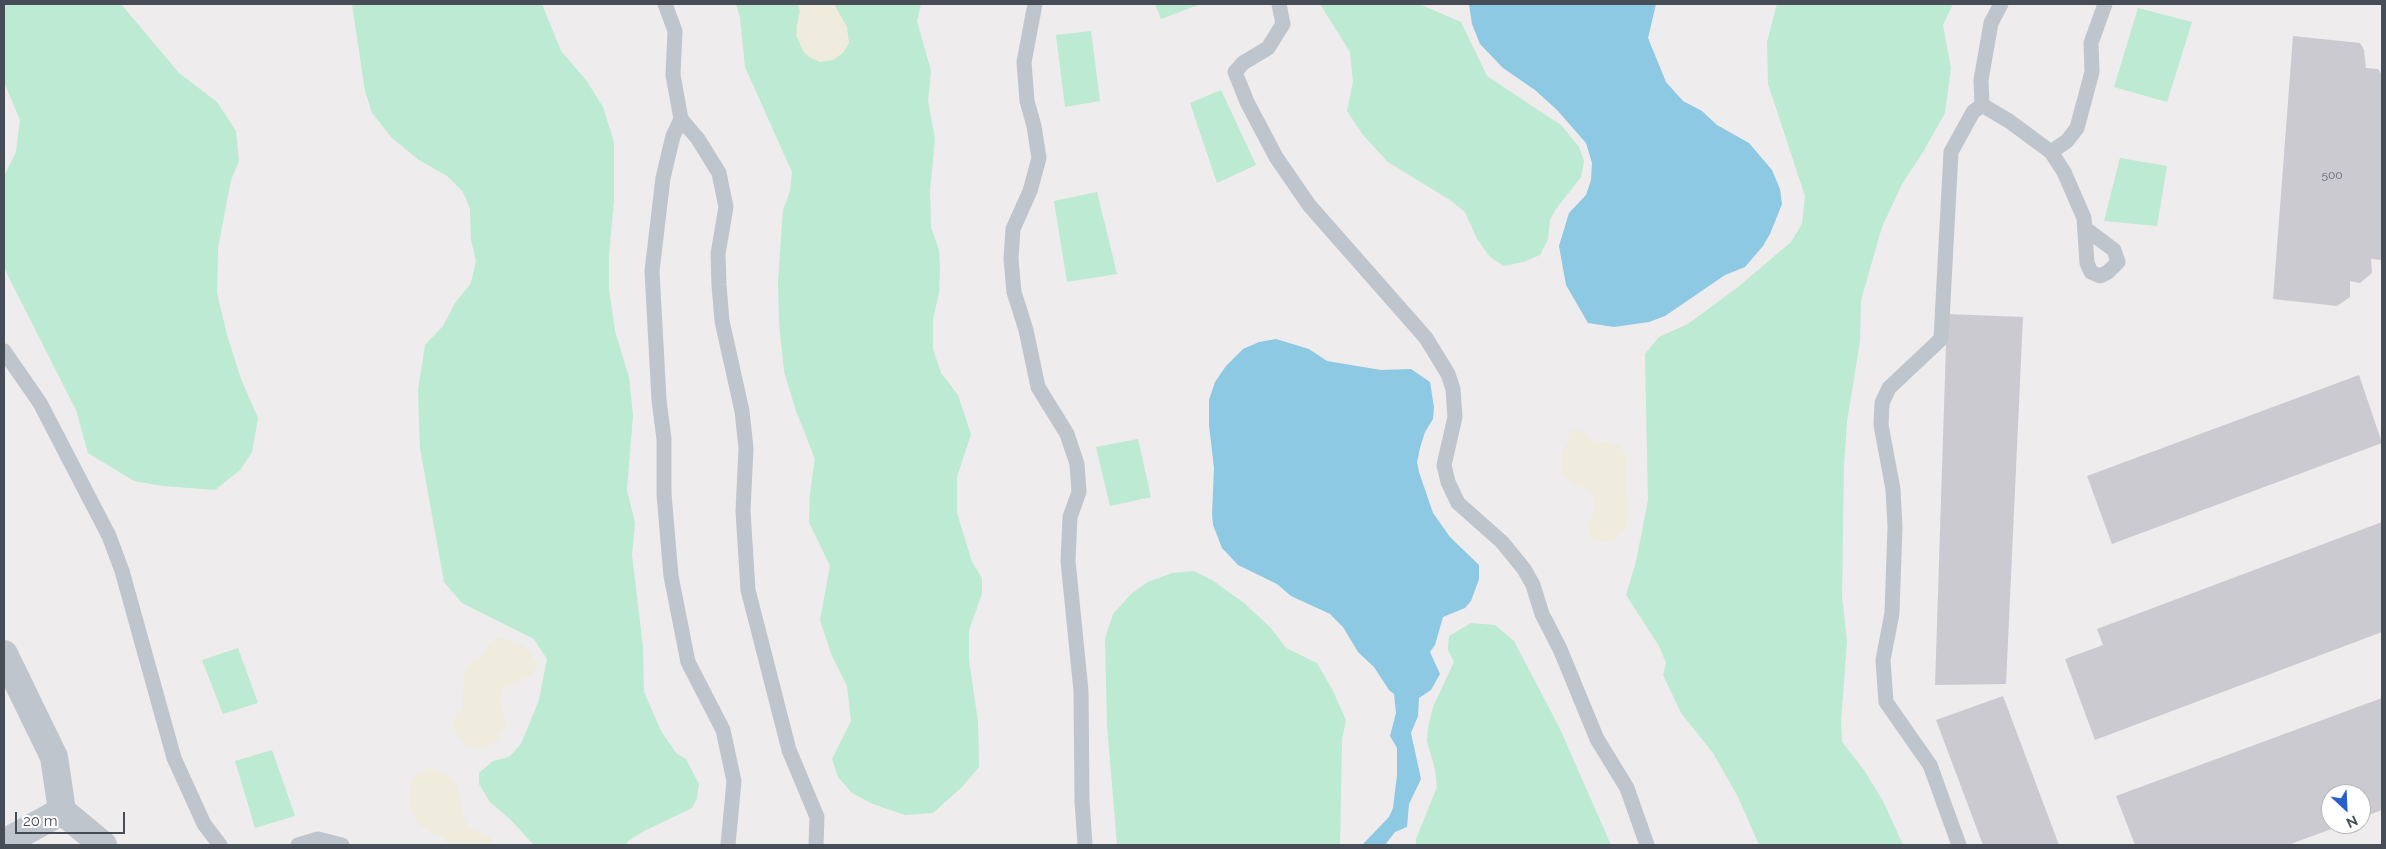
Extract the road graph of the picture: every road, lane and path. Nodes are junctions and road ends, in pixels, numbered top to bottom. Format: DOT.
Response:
graph roads {
  1 [pos="665,4"];
  2 [pos="1035,4"];
  3 [pos="1278,4"];
  4 [pos="2001,4"];
  5 [pos="2105,4"];
  6 [pos="1982,105"];
  7 [pos="681,119"];
  8 [pos="2051,152"];
  9 [pos="2086,229"];
  10 [pos="4,351"];
  11 [pos="4,654"];
  12 [pos="62,811"];
  13 [pos="4,843"];
  14 [pos="103,845"];
  15 [pos="220,845"];
  16 [pos="298,845"];
  17 [pos="342,845"];
  18 [pos="728,845"];
  19 [pos="816,845"];
  20 [pos="1085,845"];
  21 [pos="1647,845"];
  22 [pos="1959,845"];
  1 -- 7 [label="lane"];
  2 -- 20 [label="lane"];
  3 -- 21 [label="lane"];
  4 -- 6 [label="lane"];
  5 -- 8 [label="lane"];
  6 -- 8 [label="lane"];
  6 -- 22 [label="lane"];
  7 -- 18 [label="lane"];
  7 -- 19 [label="lane"];
  8 -- 9 [label="lane"];
  10 -- 15 [label="lane"];
  11 -- 12 [label="street"];
  12 -- 13 [label="street"];
  12 -- 14 [label="street"];
  16 -- 17 [label="lane"];
}
